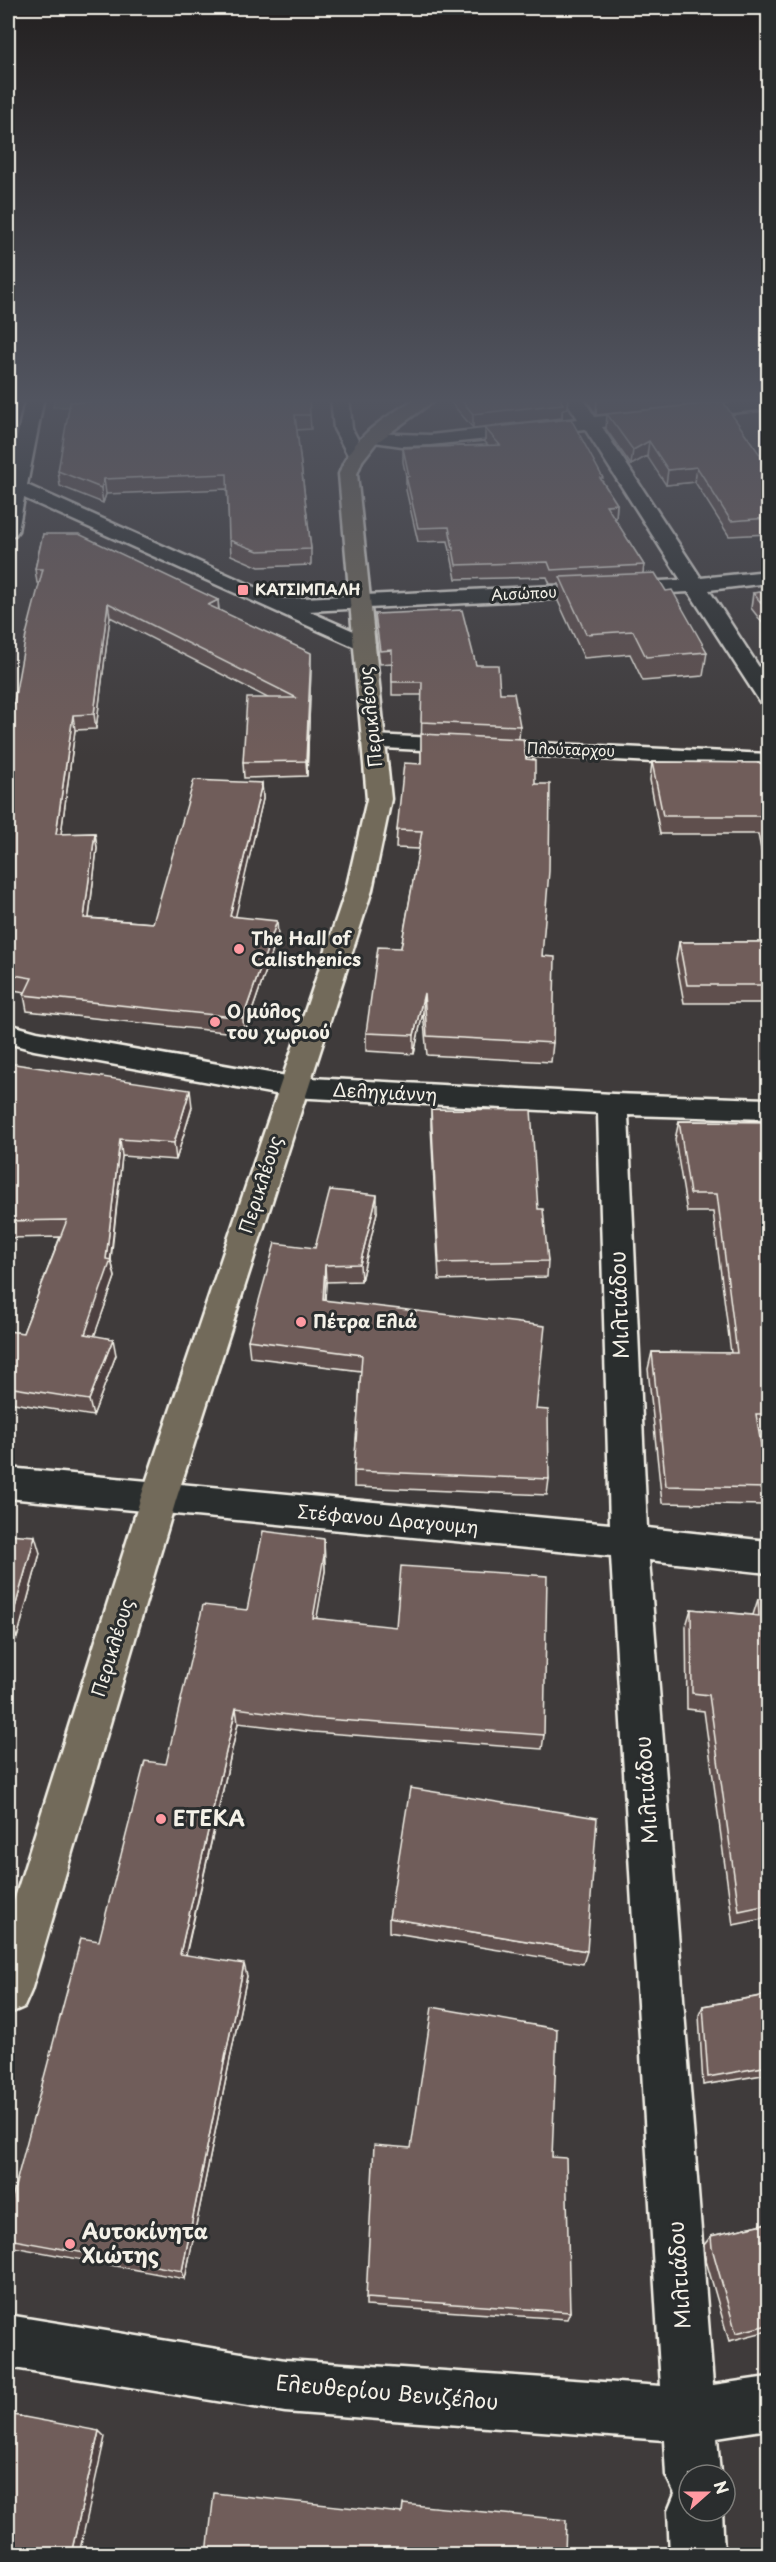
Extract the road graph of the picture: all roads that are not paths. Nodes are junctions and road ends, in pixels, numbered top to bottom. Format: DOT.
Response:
graph roads {
  1 [pos="55,517"];
  2 [pos="67,517"];
  3 [pos="78,517"];
  4 [pos="352,517"];
  5 [pos="651,517"];
  6 [pos="82,519"];
  7 [pos="8,531"];
  8 [pos="768,577"];
  9 [pos="696,585"];
  10 [pos="360,603"];
  11 [pos="279,606"];
  12 [pos="364,644"];
  13 [pos="768,697"];
  14 [pos="373,742"];
  15 [pos="768,761"];
  16 [pos="8,1033"];
  17 [pos="292,1087"];
  18 [pos="613,1104"];
  19 [pos="768,1109"];
  20 [pos="8,1483"];
  21 [pos="158,1500"];
  22 [pos="629,1541"];
  23 [pos="768,1557"];
  24 [pos="8,1991"];
  25 [pos="8,2341"];
  26 [pos="768,2403"];
  27 [pos="690,2415"];
  28 [pos="692,2463"];
  29 [pos="695,2523"];
  30 [pos="697,2554"];
  1 -- 7 [label="street"];
  2 -- 6 [label="street"];
  3 -- 6 [label="street"];
  4 -- 10 [label="main road, Περικλέους"];
  5 -- 9 [label="street"];
  6 -- 11 [label="street"];
  8 -- 9 [label="street, Αισώπου"];
  9 -- 10 [label="street, Αισώπου"];
  9 -- 13 [label="street"];
  10 -- 11 [label="street, Αισώπου"];
  10 -- 12 [label="main road, Περικλέους"];
  11 -- 12 [label="street"];
  12 -- 14 [label="main road, Περικλέους"];
  14 -- 15 [label="street, Πλούταρχου"];
  14 -- 17 [label="main road, Περικλέους"];
  16 -- 17 [label="street, Δεληγιάννη"];
  17 -- 18 [label="street, Δεληγιάννη"];
  17 -- 21 [label="main road, Περικλέους"];
  18 -- 19 [label="street, Δεληγιάννη"];
  18 -- 22 [label="street, Μιλτιάδου"];
  20 -- 21 [label="street, Στέφανου Δραγουμη"];
  21 -- 22 [label="street, Στέφανου Δραγουμη"];
  21 -- 24 [label="main road, Περικλέους"];
  22 -- 23 [label="street, Στέφανου Δραγουμη"];
  22 -- 27 [label="street, Μιλτιάδου"];
  25 -- 27 [label="street, Ελευθερίου Βενιζέλου"];
  26 -- 27 [label="street, Ελευθερίου Βενιζέλου"];
  27 -- 28 [label="street, Μιλτιάδου"];
  29 -- 30 [label="street"];
}
